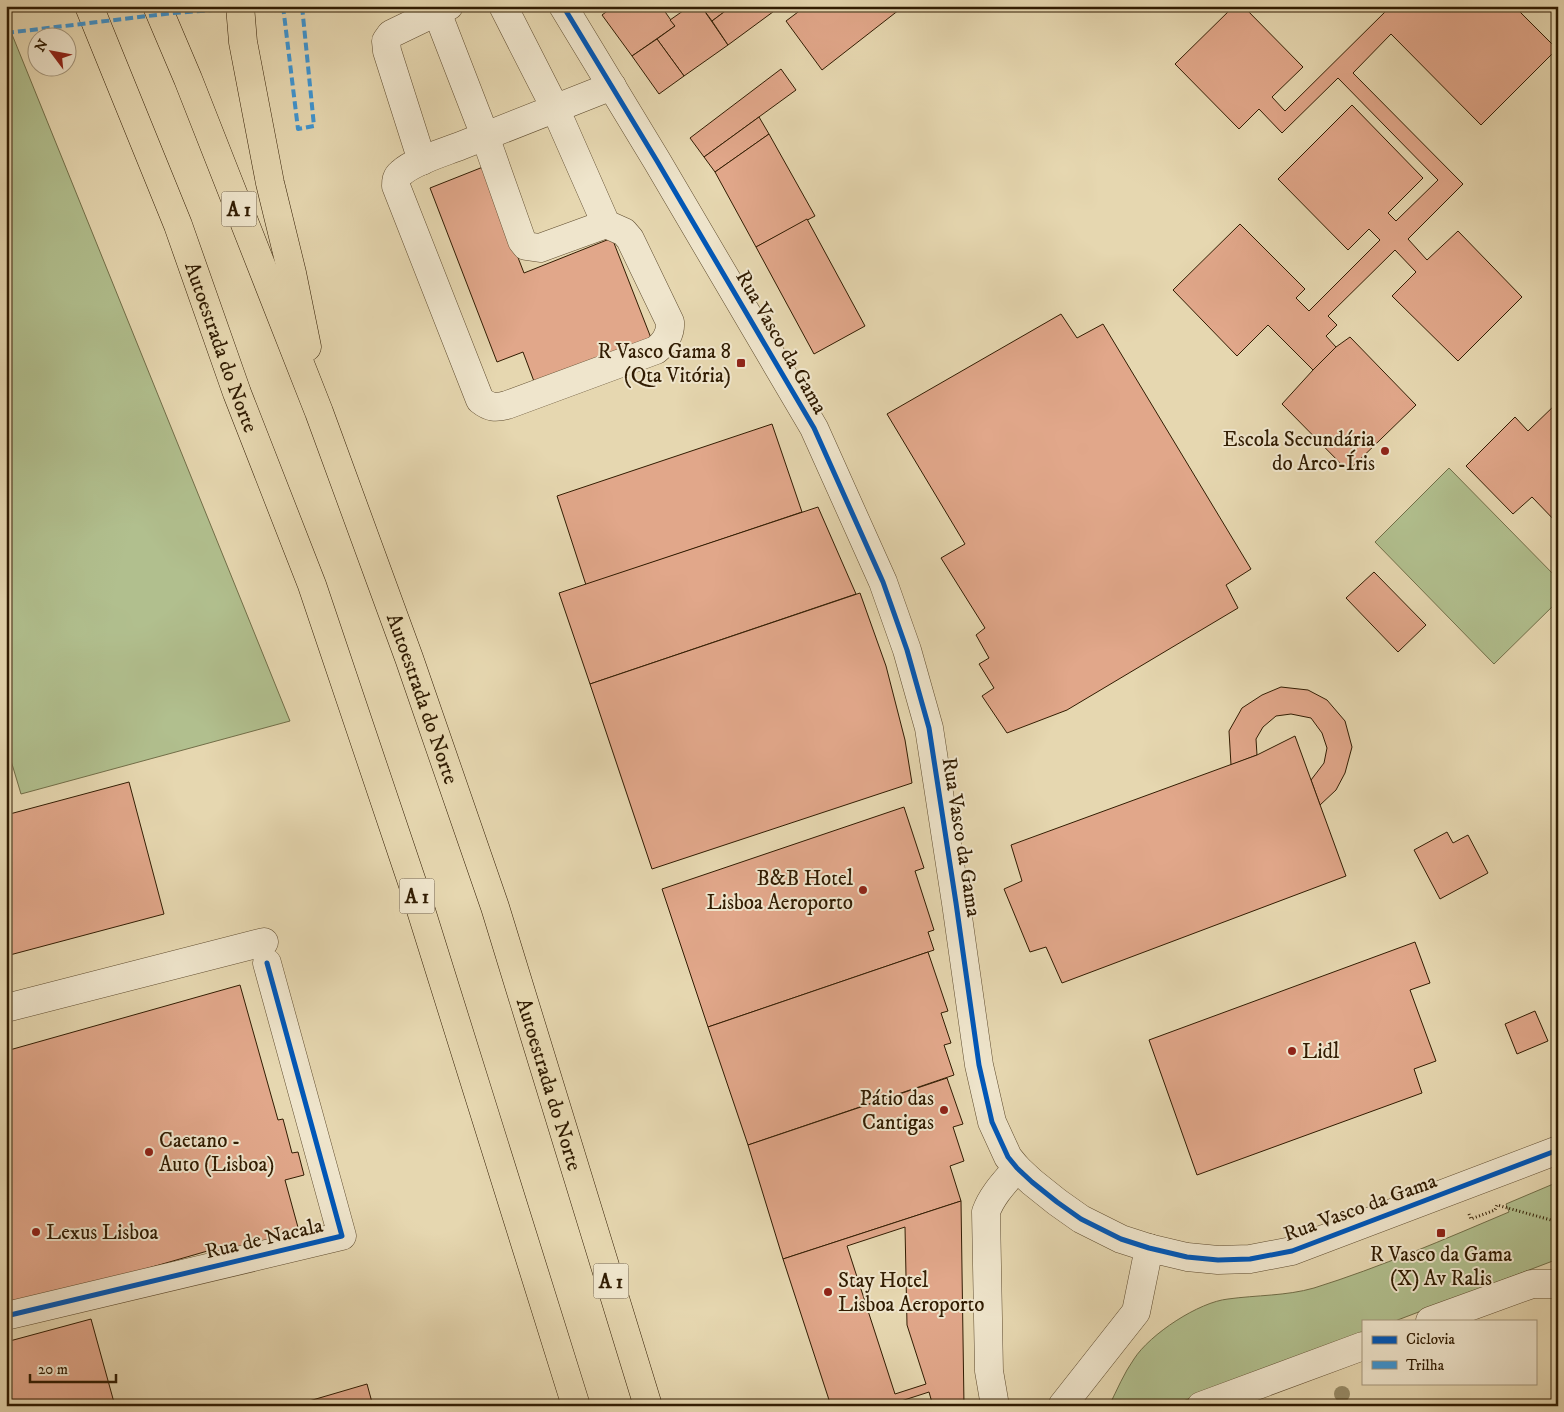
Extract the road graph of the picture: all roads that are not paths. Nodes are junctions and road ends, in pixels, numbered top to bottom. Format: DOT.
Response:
graph roads {
  1 [pos="89,6"];
  2 [pos="157,6"];
  3 [pos="240,6"];
  4 [pos="503,6"];
  5 [pos="563,6"];
  6 [pos="443,9"];
  7 [pos="612,86"];
  8 [pos="555,108"];
  9 [pos="485,136"];
  10 [pos="422,161"];
  11 [pos="606,224"];
  12 [pos="319,412"];
  13 [pos="6,1008"];
  14 [pos="1558,1150"];
  15 [pos="1017,1168"];
  16 [pos="1149,1248"];
  17 [pos="1558,1284"];
  18 [pos="6,1316"];
  19 [pos="1433,1320"];
  20 [pos="1362,1346"];
  21 [pos="576,1406"];
  22 [pos="648,1406"];
  23 [pos="995,1406"];
  24 [pos="1062,1406"];
  25 [pos="1201,1406"];
  1 -- 21 [label="highway, Autoestrada do Norte / A 1"];
  2 -- 12 [label="highway, Autoestrada do Norte / A 1"];
  3 -- 12 [label="highway"];
  4 -- 8 [label="street"];
  5 -- 7 [label="street, Rua Vasco da Gama"];
  6 -- 9 [label="street"];
  6 -- 10 [label="street"];
  7 -- 8 [label="street"];
  7 -- 15 [label="street, Rua Vasco da Gama"];
  8 -- 9 [label="street"];
  8 -- 11 [label="street"];
  9 -- 10 [label="street"];
  9 -- 11 [label="street"];
  10 -- 11 [label="street"];
  12 -- 22 [label="highway, Autoestrada do Norte / A 1"];
  13 -- 18 [label="street, Rua de Nacala"];
  14 -- 16 [label="street, Rua Vasco da Gama"];
  15 -- 16 [label="street, Rua Vasco da Gama"];
  15 -- 23 [label="street"];
  16 -- 24 [label="street"];
  17 -- 19 [label="street"];
  20 -- 25 [label="street"];
}
